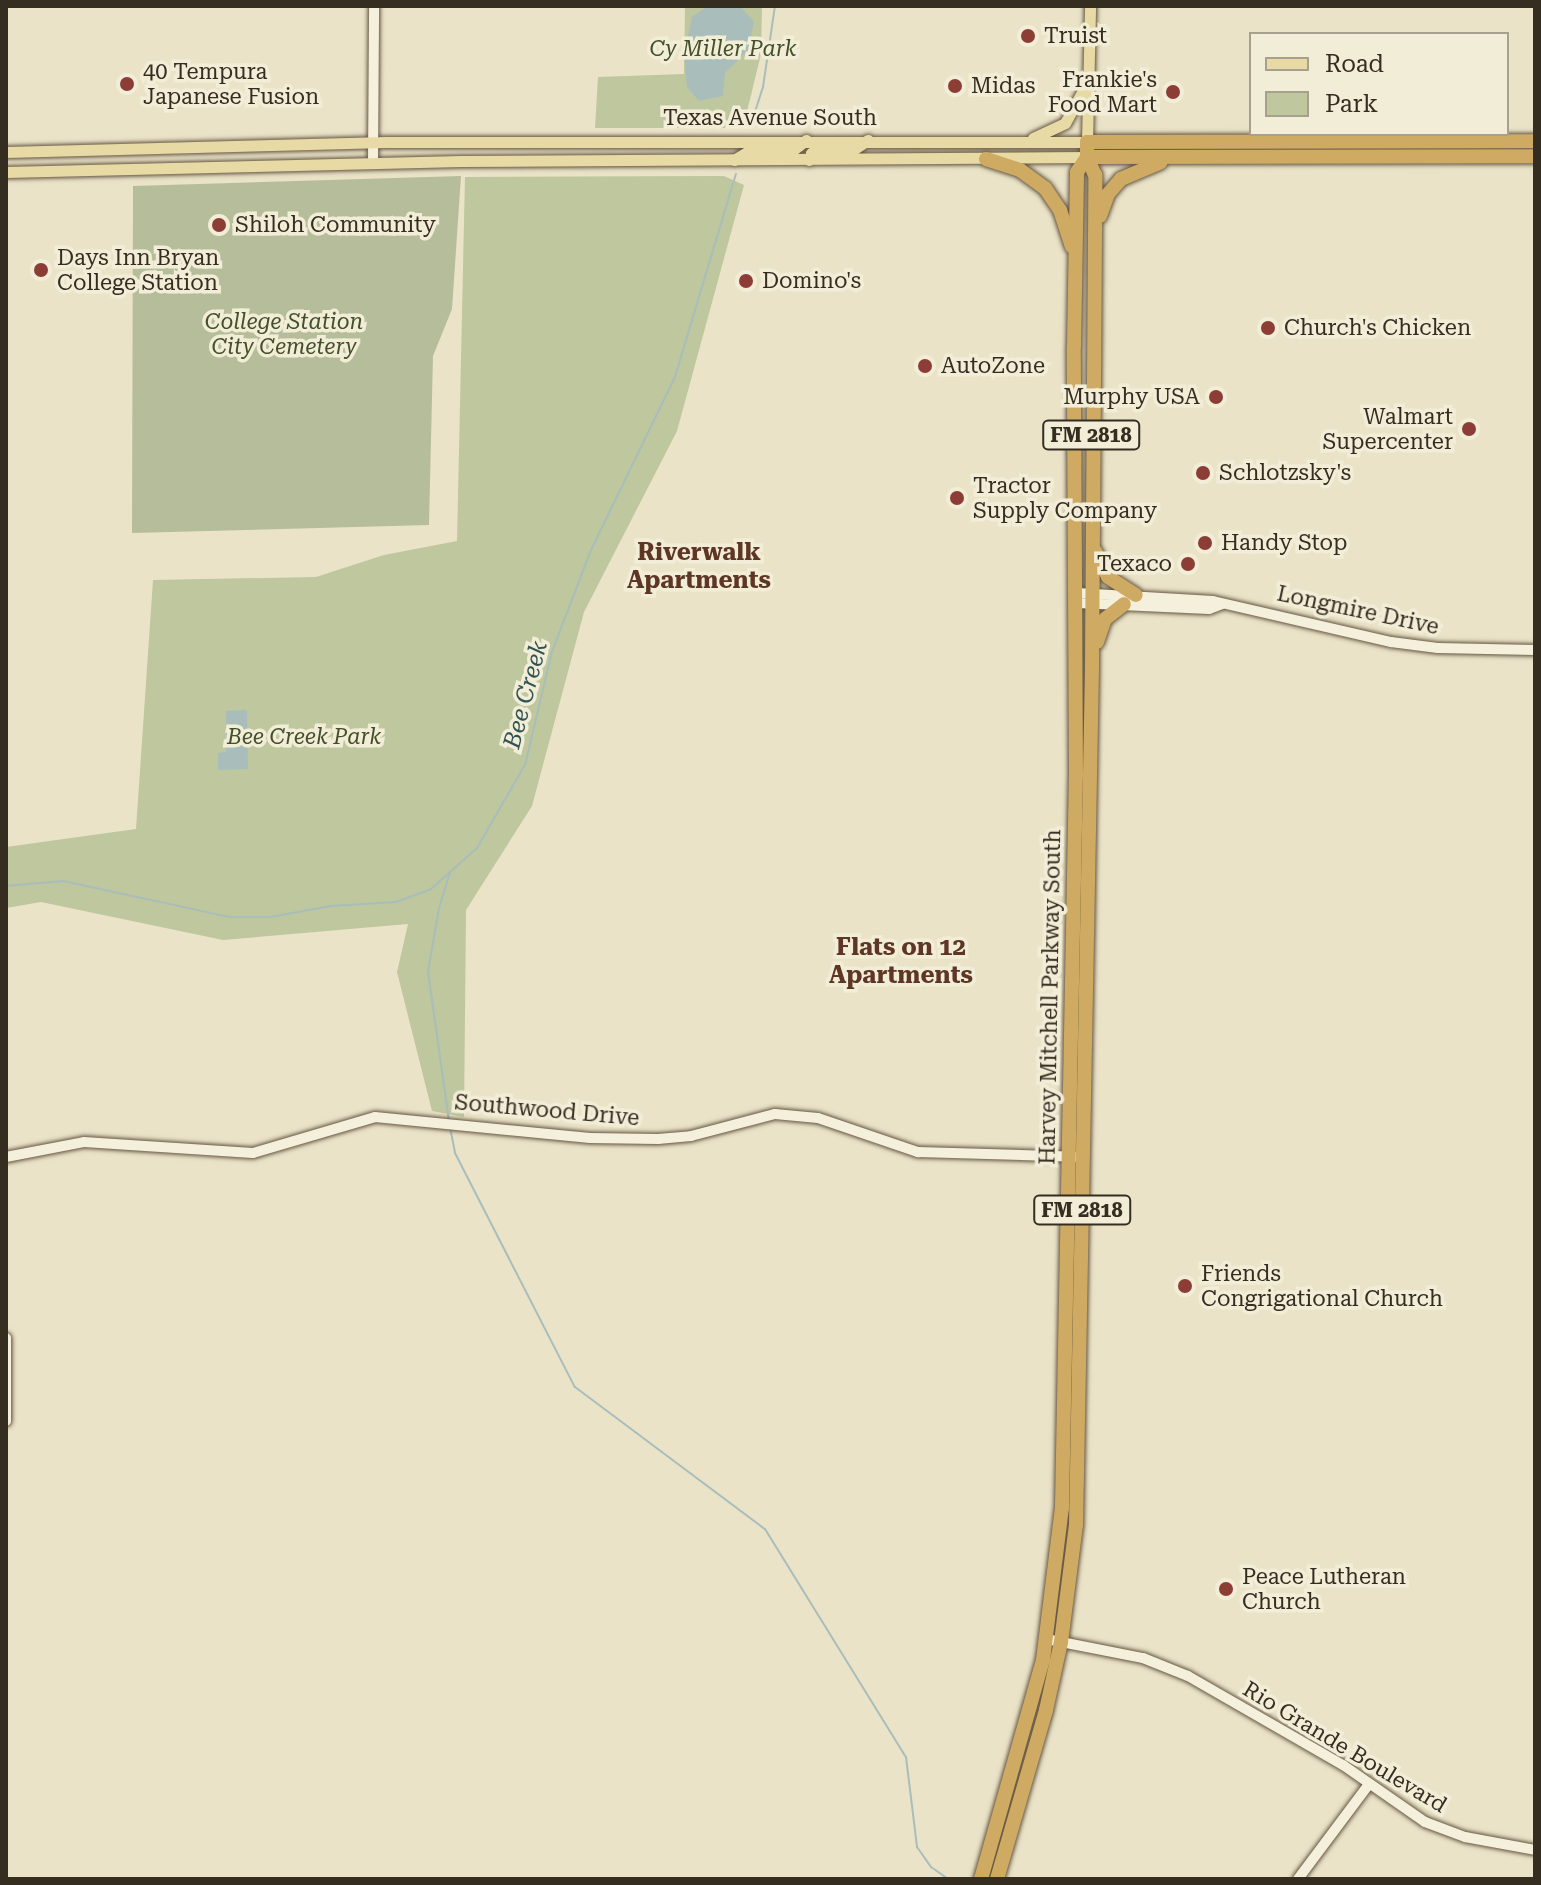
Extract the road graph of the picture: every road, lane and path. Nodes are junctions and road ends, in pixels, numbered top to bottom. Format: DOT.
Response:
graph roads {
  1 [pos="374,6"];
  2 [pos="1090,6"];
  3 [pos="1088,81"];
  4 [pos="806,140"];
  5 [pos="869,140"];
  6 [pos="1025,141"];
  7 [pos="1535,141"];
  8 [pos="373,143"];
  9 [pos="1087,150"];
  10 [pos="6,152"];
  11 [pos="21,152"];
  12 [pos="1535,156"];
  13 [pos="1178,157"];
  14 [pos="986,159"];
  15 [pos="809,160"];
  16 [pos="734,161"];
  17 [pos="373,163"];
  18 [pos="6,172"];
  19 [pos="21,172"];
  20 [pos="1095,236"];
  21 [pos="1076,257"];
  22 [pos="1091,539"];
  23 [pos="1084,598"];
  24 [pos="1130,600"];
  25 [pos="1535,650"];
  26 [pos="1092,666"];
  27 [pos="6,1157"];
  28 [pos="1077,1157"];
  29 [pos="6,1338"];
  30 [pos="6,1421"];
  31 [pos="1053,1641"];
  32 [pos="1369,1784"];
  33 [pos="1535,1850"];
  34 [pos="981,1879"];
  35 [pos="997,1879"];
  36 [pos="1298,1879"];
  1 -- 8 [label="street"];
  2 -- 3 [label="main road, Harvey Mitchell Parkway South / FM 2818"];
  3 -- 6 [label="main road"];
  3 -- 9 [label="main road, Harvey Mitchell Parkway South / FM 2818"];
  4 -- 5 [label="main road, Texas Avenue South"];
  4 -- 8 [label="main road, Texas Avenue South"];
  4 -- 16 [label="main road"];
  5 -- 6 [label="main road, Texas Avenue South"];
  5 -- 15 [label="main road"];
  6 -- 9 [label="main road, Texas Avenue South"];
  7 -- 9 [label="highway, Texas Avenue South"];
  8 -- 11 [label="main road, Texas Avenue South"];
  8 -- 17 [label="street"];
  9 -- 13 [label="highway, Texas Avenue South"];
  9 -- 14 [label="main road, Texas Avenue South"];
  9 -- 20 [label="highway, Harvey Mitchell Parkway South / FM 2818"];
  9 -- 21 [label="highway, Harvey Mitchell Parkway South / FM 2818"];
  10 -- 11 [label="main road, Texas Avenue South"];
  11 -- 19 [label="main road"];
  12 -- 13 [label="highway, Texas Avenue South"];
  13 -- 20 [label="highway"];
  14 -- 15 [label="main road, Texas Avenue South"];
  14 -- 21 [label="highway"];
  15 -- 16 [label="main road, Texas Avenue South"];
  16 -- 17 [label="main road, Texas Avenue South"];
  17 -- 19 [label="main road, Texas Avenue South"];
  18 -- 19 [label="main road, Texas Avenue South"];
  20 -- 22 [label="highway, Harvey Mitchell Parkway South / FM 2818"];
  21 -- 23 [label="highway, Harvey Mitchell Parkway South / FM 2818"];
  22 -- 23 [label="highway, Harvey Mitchell Parkway South / FM 2818"];
  22 -- 24 [label="highway"];
  23 -- 24 [label="street, Longmire Drive"];
  23 -- 26 [label="highway, Harvey Mitchell Parkway South / FM 2818"];
  23 -- 28 [label="highway, Harvey Mitchell Parkway South / FM 2818"];
  24 -- 25 [label="street, Longmire Drive"];
  24 -- 26 [label="highway"];
  26 -- 28 [label="highway, Harvey Mitchell Parkway South / FM 2818"];
  27 -- 28 [label="street, Southwood Drive"];
  28 -- 31 [label="highway, Harvey Mitchell Parkway South / FM 2818"];
  29 -- 30 [label="street"];
  31 -- 32 [label="street, Rio Grande Boulevard"];
  31 -- 34 [label="highway, Harvey Mitchell Parkway South / FM 2818"];
  31 -- 35 [label="highway, Harvey Mitchell Parkway South / FM 2818"];
  32 -- 33 [label="street, Rio Grande Boulevard"];
  32 -- 36 [label="street"];
}
